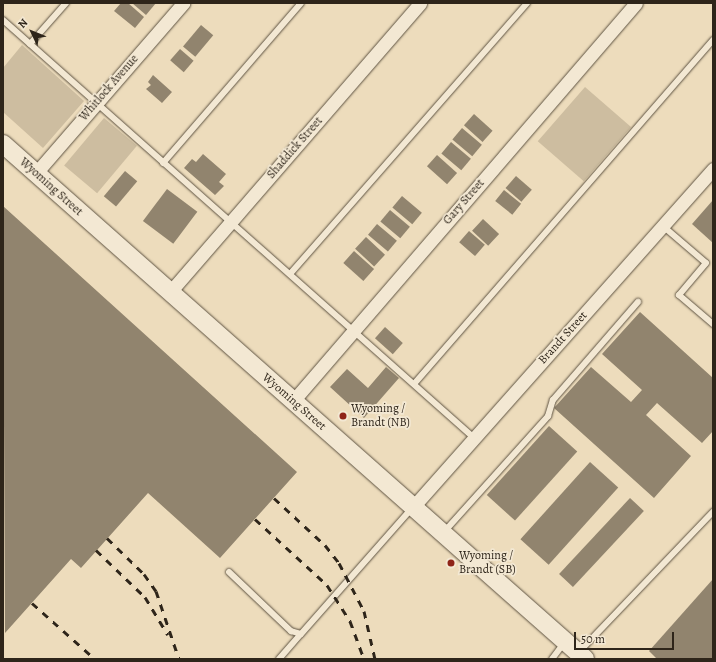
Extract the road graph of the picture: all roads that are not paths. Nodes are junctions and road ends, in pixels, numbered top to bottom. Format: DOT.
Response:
graph roads {
  1 [pos="66,3"];
  2 [pos="183,3"];
  3 [pos="301,3"];
  4 [pos="420,3"];
  5 [pos="527,3"];
  6 [pos="636,3"];
  7 [pos="3,20"];
  8 [pos="713,40"];
  9 [pos="30,44"];
  10 [pos="96,103"];
  11 [pos="3,144"];
  12 [pos="163,163"];
  13 [pos="713,169"];
  14 [pos="36,173"];
  15 [pos="230,222"];
  16 [pos="664,227"];
  17 [pos="290,274"];
  18 [pos="170,292"];
  19 [pos="638,302"];
  20 [pos="713,324"];
  21 [pos="354,330"];
  22 [pos="414,384"];
  23 [pos="292,401"];
  24 [pos="473,437"];
  25 [pos="413,507"];
  26 [pos="713,512"];
  27 [pos="443,533"];
  28 [pos="229,572"];
  29 [pos="301,634"];
  30 [pos="576,651"];
  31 [pos="279,659"];
  32 [pos="552,659"];
  1 -- 9 [label="lane"];
  2 -- 10 [label="street, Whitlock Avenue"];
  3 -- 12 [label="lane"];
  4 -- 15 [label="street, Shaddick Street"];
  5 -- 17 [label="lane"];
  6 -- 21 [label="street, Gary Street"];
  7 -- 9 [label="lane"];
  8 -- 22 [label="lane"];
  9 -- 10 [label="lane"];
  10 -- 12 [label="lane"];
  10 -- 14 [label="street, Whitlock Avenue"];
  11 -- 14 [label="street, Wyoming Street"];
  12 -- 15 [label="lane"];
  13 -- 16 [label="street, Brandt Street"];
  14 -- 18 [label="street, Wyoming Street"];
  15 -- 17 [label="lane"];
  15 -- 18 [label="street, Shaddick Street"];
  16 -- 20 [label="lane"];
  16 -- 24 [label="street, Brandt Street"];
  17 -- 21 [label="lane"];
  18 -- 23 [label="street, Wyoming Street"];
  19 -- 27 [label="lane"];
  21 -- 22 [label="lane"];
  21 -- 23 [label="street, Gary Street"];
  22 -- 24 [label="lane"];
  23 -- 25 [label="street, Wyoming Street"];
  24 -- 25 [label="street, Brandt Street"];
  25 -- 27 [label="street, Wyoming Street"];
  25 -- 29 [label="lane"];
  26 -- 30 [label="lane"];
  27 -- 30 [label="street, Wyoming Street"];
  28 -- 29 [label="lane"];
  29 -- 31 [label="lane"];
  30 -- 32 [label="lane"];
}
